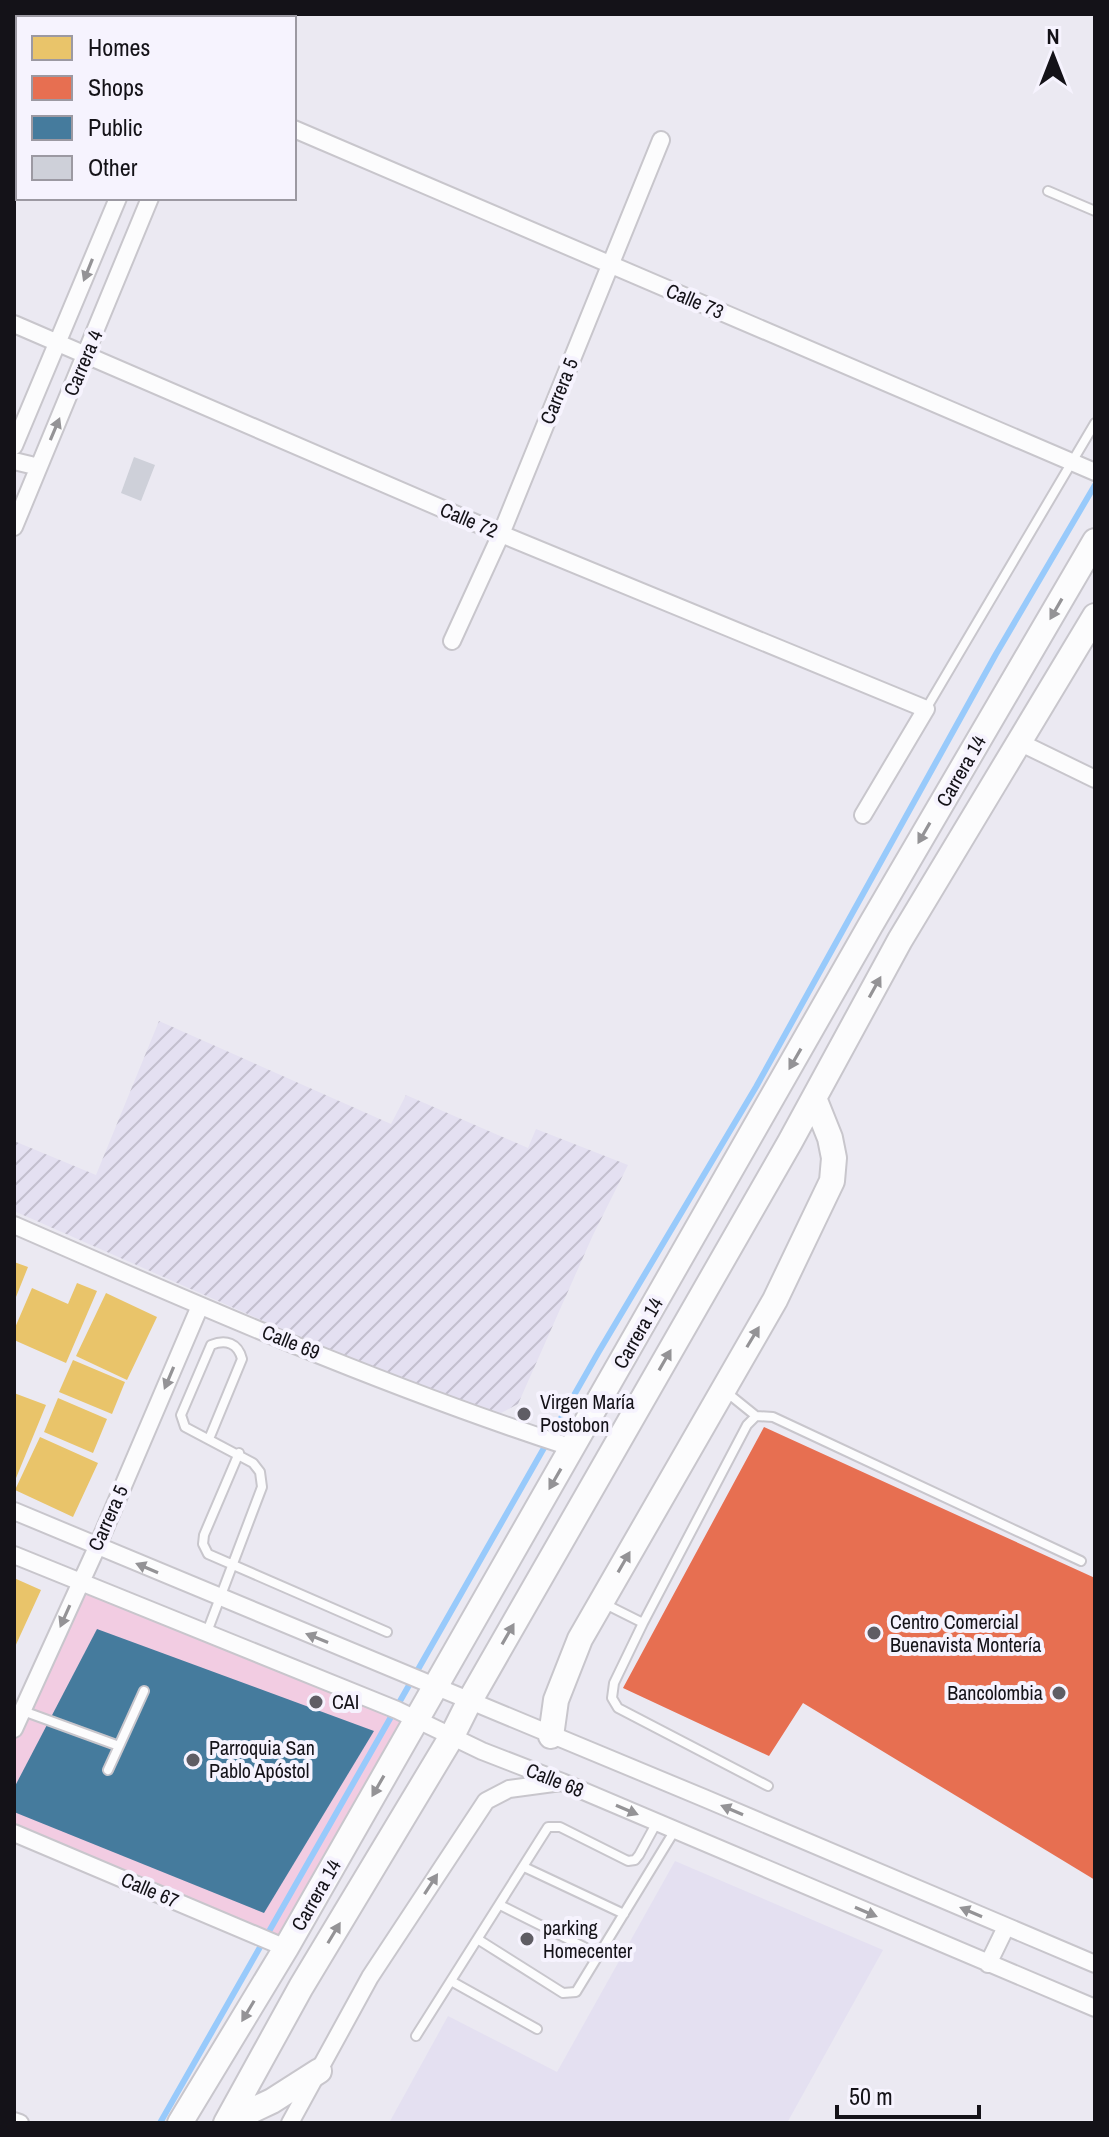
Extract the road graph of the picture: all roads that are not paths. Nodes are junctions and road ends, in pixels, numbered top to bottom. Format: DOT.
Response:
graph roads {
  1 [pos="296,130"];
  2 [pos="661,140"];
  3 [pos="1048,191"];
  4 [pos="118,200"];
  5 [pos="119,200"];
  6 [pos="149,200"];
  7 [pos="1095,211"];
  8 [pos="142,217"];
  9 [pos="610,264"];
  10 [pos="14,324"];
  11 [pos="58,343"];
  12 [pos="86,355"];
  13 [pos="1095,423"];
  14 [pos="14,446"];
  15 [pos="14,461"];
  16 [pos="39,467"];
  17 [pos="1084,468"];
  18 [pos="14,527"];
  19 [pos="501,534"];
  20 [pos="1095,541"];
  21 [pos="1095,616"];
  22 [pos="452,641"];
  23 [pos="926,709"];
  24 [pos="1019,742"];
  25 [pos="1094,775"];
  26 [pos="863,815"];
  27 [pos="814,1098"];
  28 [pos="14,1225"];
  29 [pos="200,1306"];
  30 [pos="722,1389"];
  31 [pos="756,1416"];
  32 [pos="209,1439"];
  33 [pos="562,1445"];
  34 [pos="239,1453"];
  35 [pos="14,1511"];
  36 [pos="97,1547"];
  37 [pos="14,1555"];
  38 [pos="1081,1561"];
  39 [pos="231,1566"];
  40 [pos="79,1582"];
  41 [pos="219,1599"];
  42 [pos="601,1602"];
  43 [pos="643,1623"];
  44 [pos="207,1632"];
  45 [pos="387,1632"];
  46 [pos="424,1682"];
  47 [pos="144,1691"];
  48 [pos="469,1702"];
  49 [pos="22,1711"];
  50 [pos="407,1714"];
  51 [pos="14,1729"];
  52 [pos="452,1736"];
  53 [pos="551,1736"];
  54 [pos="119,1746"];
  55 [pos="108,1770"];
  56 [pos="562,1782"];
  57 [pos="768,1786"];
  58 [pos="657,1822"];
  59 [pos="675,1830"];
  60 [pos="14,1833"];
  61 [pos="524,1867"];
  62 [pos="500,1905"];
  63 [pos="624,1914"];
  64 [pos="1006,1927"];
  65 [pos="479,1940"];
  66 [pos="278,1944"];
  67 [pos="600,1955"];
  68 [pos="988,1964"];
  69 [pos="1095,1964"];
  70 [pos="451,1981"];
  71 [pos="1095,2008"];
  72 [pos="537,2029"];
  73 [pos="416,2036"];
  74 [pos="319,2071"];
  75 [pos="14,2121"];
  76 [pos="227,2122"];
  77 [pos="20,2123"];
  78 [pos="180,2123"];
  79 [pos="290,2123"];
  1 -- 9 [label="street, Calle 73"];
  2 -- 9 [label="street, Carrera 5"];
  3 -- 7 [label="lane"];
  4 -- 11 [label="street, Carrera 4, one-way"];
  5 -- 8 [label="street"];
  6 -- 8 [label="street, Carrera 4"];
  8 -- 12 [label="street, Carrera 4"];
  9 -- 17 [label="street, Calle 73"];
  9 -- 19 [label="street, Carrera 5"];
  10 -- 11 [label="street, Calle 72"];
  11 -- 12 [label="street, Calle 72"];
  11 -- 14 [label="street, Carrera 4"];
  16 -- 12 [label="street, Carrera 4, one-way"];
  12 -- 19 [label="street, Calle 72"];
  13 -- 17 [label="lane"];
  15 -- 16 [label="street"];
  16 -- 18 [label="street, Carrera 4"];
  17 -- 23 [label="lane"];
  19 -- 22 [label="street, Carrera 5"];
  19 -- 23 [label="street, Calle 72"];
  20 -- 33 [label="main road, Carrera 14, one-way"];
  21 -- 24 [label="main road, Carrera 14"];
  23 -- 26 [label="street"];
  24 -- 25 [label="street"];
  27 -- 24 [label="main road, Carrera 14, one-way"];
  30 -- 27 [label="main road, one-way"];
  48 -- 27 [label="main road, Carrera 14, one-way"];
  28 -- 29 [label="street, Calle 69"];
  29 -- 33 [label="street, Calle 69"];
  29 -- 36 [label="street, Carrera 5, one-way"];
  30 -- 31 [label="lane"];
  42 -- 30 [label="main road, one-way"];
  31 -- 38 [label="lane"];
  31 -- 43 [label="lane"];
  32 -- 32 [label="lane"];
  32 -- 34 [label="lane"];
  33 -- 46 [label="main road, Carrera 14, one-way"];
  34 -- 39 [label="lane"];
  34 -- 39 [label="lane"];
  35 -- 36 [label="street, Calle 68"];
  36 -- 40 [label="street, Carrera 5"];
  41 -- 36 [label="street, Calle 68, one-way"];
  37 -- 40 [label="street, Calle 68"];
  39 -- 41 [label="lane"];
  39 -- 45 [label="lane"];
  40 -- 44 [label="street, Calle 68"];
  40 -- 49 [label="street, Carrera 5, one-way"];
  41 -- 44 [label="lane"];
  46 -- 41 [label="street, Calle 68, one-way"];
  42 -- 43 [label="lane"];
  42 -- 53 [label="main road"];
  43 -- 57 [label="lane"];
  44 -- 50 [label="street, Calle 68"];
  46 -- 48 [label="street, Calle 68"];
  46 -- 50 [label="main road, Carrera 14"];
  47 -- 54 [label="lane"];
  48 -- 52 [label="main road, Carrera 14"];
  48 -- 53 [label="street, Calle 68"];
  49 -- 51 [label="street, Carrera 5"];
  49 -- 54 [label="lane"];
  50 -- 52 [label="street, Calle 68"];
  50 -- 66 [label="main road, Carrera 14, one-way"];
  52 -- 56 [label="street, Calle 68"];
  76 -- 52 [label="main road, Carrera 14, one-way"];
  64 -- 53 [label="street, Calle 68, one-way"];
  54 -- 55 [label="lane"];
  56 -- 58 [label="street, Calle 68, one-way"];
  74 -- 56 [label="street, one-way"];
  58 -- 59 [label="street, Calle 68"];
  58 -- 61 [label="lane"];
  59 -- 63 [label="lane"];
  59 -- 68 [label="street, Calle 68, one-way"];
  60 -- 66 [label="street, Calle 67"];
  61 -- 62 [label="lane"];
  61 -- 63 [label="lane"];
  62 -- 65 [label="lane"];
  62 -- 67 [label="lane"];
  63 -- 67 [label="lane"];
  64 -- 68 [label="street"];
  64 -- 69 [label="street, Calle 68"];
  65 -- 67 [label="lane"];
  65 -- 70 [label="lane"];
  66 -- 78 [label="main road, Carrera 14, one-way"];
  68 -- 71 [label="street, Calle 68"];
  70 -- 72 [label="lane"];
  70 -- 73 [label="lane"];
  74 -- 76 [label="main road"];
  74 -- 79 [label="street"];
  75 -- 77 [label="street"];
}
